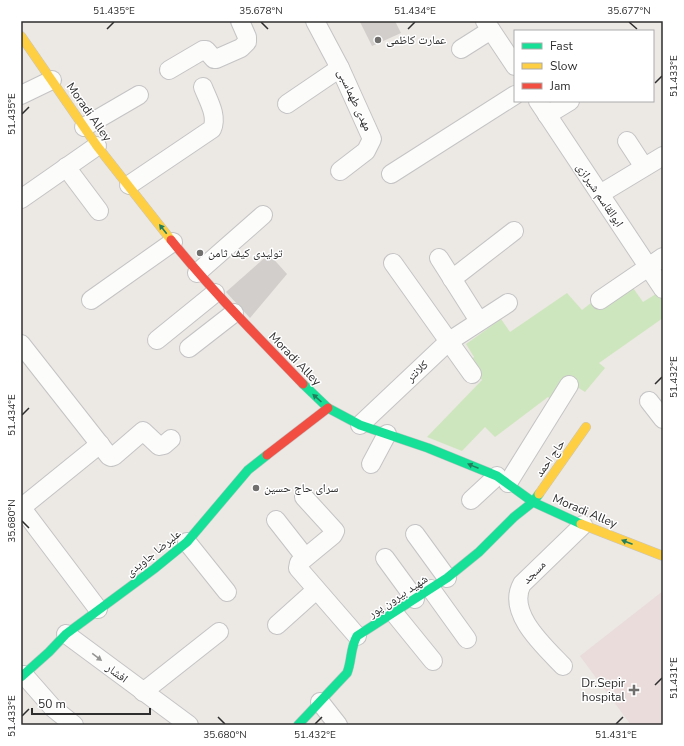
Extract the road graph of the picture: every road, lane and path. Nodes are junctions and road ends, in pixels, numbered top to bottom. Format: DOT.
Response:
graph roads {
  1 [pos="240,21"];
  2 [pos="315,21"];
  3 [pos="488,24"];
  4 [pos="21,36"];
  5 [pos="461,49"];
  6 [pos="514,64"];
  7 [pos="340,68"];
  8 [pos="169,70"];
  9 [pos="52,80"];
  10 [pos="203,87"];
  11 [pos="21,95"];
  12 [pos="139,96"];
  13 [pos="514,96"];
  14 [pos="566,102"];
  15 [pos="287,104"];
  16 [pos="542,108"];
  17 [pos="84,127"];
  18 [pos="627,141"];
  19 [pos="97,146"];
  20 [pos="662,159"];
  21 [pos="644,167"];
  22 [pos="66,168"];
  23 [pos="340,171"];
  24 [pos="391,174"];
  25 [pos="129,185"];
  26 [pos="600,194"];
  27 [pos="21,198"];
  28 [pos="99,211"];
  29 [pos="263,215"];
  30 [pos="514,231"];
  31 [pos="173,242"];
  32 [pos="439,258"];
  33 [pos="656,262"];
  34 [pos="393,263"];
  35 [pos="197,273"];
  36 [pos="452,278"];
  37 [pos="663,289"];
  38 [pos="215,293"];
  39 [pos="91,300"];
  40 [pos="600,300"];
  41 [pos="508,303"];
  42 [pos="234,313"];
  43 [pos="479,321"];
  44 [pos="157,340"];
  45 [pos="448,342"];
  46 [pos="21,344"];
  47 [pos="189,348"];
  48 [pos="472,374"];
  49 [pos="569,386"];
  50 [pos="649,401"];
  51 [pos="328,408"];
  52 [pos="663,419"];
  53 [pos="360,425"];
  54 [pos="586,427"];
  55 [pos="387,434"];
  56 [pos="170,439"];
  57 [pos="100,444"];
  58 [pos="371,464"];
  59 [pos="502,480"];
  60 [pos="304,496"];
  61 [pos="471,500"];
  62 [pos="533,502"];
  63 [pos="21,508"];
  64 [pos="276,520"];
  65 [pos="583,525"];
  66 [pos="415,534"];
  67 [pos="187,542"];
  68 [pos="663,555"];
  69 [pos="305,557"];
  70 [pos="385,558"];
  71 [pos="447,578"];
  72 [pos="431,589"];
  73 [pos="316,590"];
  74 [pos="227,592"];
  75 [pos="415,599"];
  76 [pos="98,609"];
  77 [pos="394,613"];
  78 [pos="277,625"];
  79 [pos="219,632"];
  80 [pos="66,634"];
  81 [pos="357,636"];
  82 [pos="467,639"];
  83 [pos="433,661"];
  84 [pos="563,666"];
  85 [pos="22,676"];
  86 [pos="144,692"];
  87 [pos="320,702"];
  88 [pos="74,725"];
  89 [pos="189,725"];
  90 [pos="298,725"];
  91 [pos="338,725"];
  1 -- 8 [label="street"];
  2 -- 7 [label="street, مهدی طهماسبی"];
  3 -- 5 [label="street"];
  3 -- 6 [label="street"];
  4 -- 9 [label="street, Moradi Alley"];
  7 -- 15 [label="street"];
  7 -- 23 [label="street, مهدی طهماسبی"];
  9 -- 11 [label="street"];
  9 -- 17 [label="street, Moradi Alley"];
  10 -- 25 [label="street"];
  12 -- 17 [label="street"];
  13 -- 24 [label="street"];
  14 -- 16 [label="street"];
  16 -- 26 [label="street, ابوالقاسم شیرازی"];
  17 -- 19 [label="street, Moradi Alley"];
  18 -- 21 [label="street"];
  19 -- 22 [label="street"];
  19 -- 25 [label="street, Moradi Alley"];
  20 -- 21 [label="street"];
  21 -- 26 [label="street"];
  22 -- 27 [label="street"];
  22 -- 28 [label="street"];
  31 -- 25 [label="street, Moradi Alley, one-way"];
  26 -- 33 [label="street, ابوالقاسم شیرازی"];
  29 -- 35 [label="street"];
  30 -- 36 [label="street"];
  31 -- 35 [label="street, Moradi Alley"];
  31 -- 39 [label="street"];
  32 -- 36 [label="street"];
  33 -- 37 [label="street, ابوالقاسم شیرازی"];
  33 -- 40 [label="street"];
  34 -- 45 [label="street"];
  35 -- 38 [label="street, Moradi Alley"];
  36 -- 43 [label="street"];
  38 -- 42 [label="street, Moradi Alley"];
  38 -- 44 [label="street"];
  41 -- 43 [label="street, کلانتر"];
  42 -- 47 [label="street"];
  51 -- 42 [label="street, Moradi Alley, one-way"];
  43 -- 45 [label="street, کلانتر"];
  45 -- 48 [label="street"];
  45 -- 53 [label="street, کلانتر"];
  46 -- 57 [label="street"];
  49 -- 59 [label="street"];
  50 -- 52 [label="street"];
  51 -- 53 [label="street, Moradi Alley"];
  51 -- 67 [label="street, علیرضا جاویدی"];
  53 -- 55 [label="street, Moradi Alley"];
  54 -- 62 [label="street, حاج احمد"];
  55 -- 58 [label="street"];
  59 -- 55 [label="street, Moradi Alley, one-way"];
  56 -- 57 [label="street"];
  57 -- 63 [label="street"];
  59 -- 61 [label="street"];
  59 -- 62 [label="street, Moradi Alley"];
  60 -- 69 [label="street"];
  62 -- 65 [label="street, Moradi Alley"];
  62 -- 71 [label="street, شهید بیرون پور"];
  63 -- 76 [label="street"];
  64 -- 69 [label="street"];
  68 -- 65 [label="street, Moradi Alley, one-way"];
  65 -- 84 [label="street, مسجد"];
  66 -- 71 [label="street"];
  67 -- 74 [label="street"];
  67 -- 76 [label="street, علیرضا جاویدی"];
  69 -- 73 [label="street"];
  70 -- 75 [label="street"];
  71 -- 72 [label="street, شهید بیرون پور"];
  72 -- 75 [label="street, شهید بیرون پور"];
  72 -- 82 [label="street"];
  73 -- 78 [label="street"];
  73 -- 81 [label="street"];
  75 -- 77 [label="street, شهید بیرون پور"];
  76 -- 80 [label="street, علیرضا جاویدی"];
  77 -- 81 [label="street, شهید بیرون پور"];
  77 -- 83 [label="street"];
  79 -- 86 [label="street"];
  80 -- 85 [label="street, علیرضا جاویدی"];
  80 -- 86 [label="street, افشار, one-way"];
  81 -- 87 [label="street"];
  85 -- 88 [label="street"];
  86 -- 89 [label="street, افشار"];
  87 -- 90 [label="street"];
  87 -- 91 [label="street"];
}
